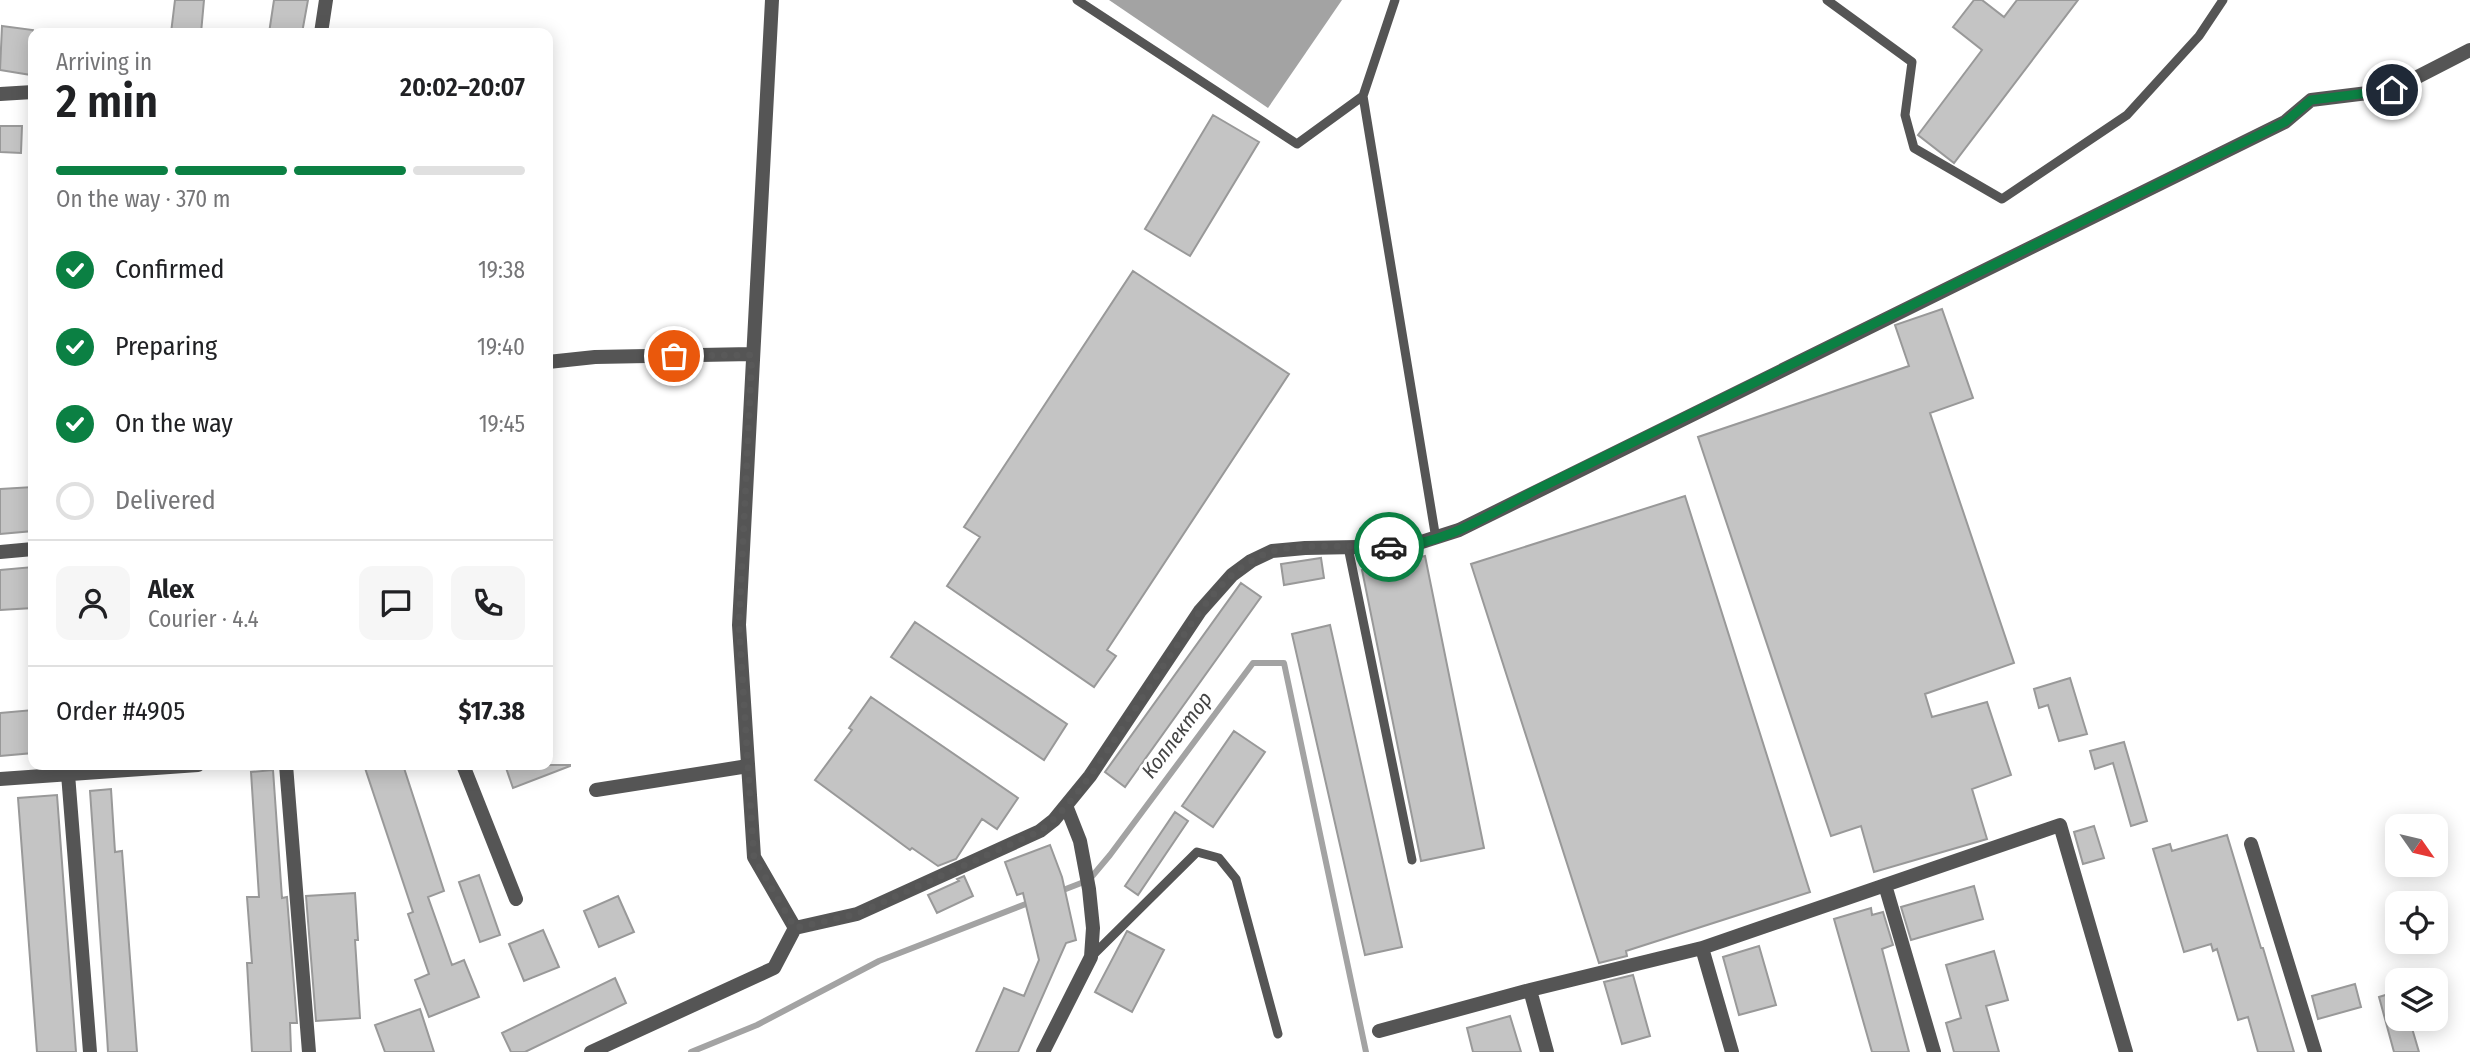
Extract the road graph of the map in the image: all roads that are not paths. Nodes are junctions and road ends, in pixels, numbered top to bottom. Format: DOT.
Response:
graph roads {
  1 [pos="326,0"];
  2 [pos="772,0"];
  3 [pos="1077,0"];
  4 [pos="1395,0"];
  5 [pos="1827,0"];
  6 [pos="2223,0"];
  7 [pos="322,28"];
  8 [pos="2469,51"];
  9 [pos="0,94"];
  10 [pos="1363,96"];
  11 [pos="28,97"];
  12 [pos="752,355"];
  13 [pos="553,361"];
  14 [pos="1436,539"];
  15 [pos="1348,547"];
  16 [pos="28,549"];
  17 [pos="0,552"];
  18 [pos="748,766"];
  19 [pos="126,770"];
  20 [pos="286,770"];
  21 [pos="465,770"];
  22 [pos="68,774"];
  23 [pos="0,779"];
  24 [pos="596,790"];
  25 [pos="1067,808"];
  26 [pos="2251,844"];
  27 [pos="1412,860"];
  28 [pos="1885,885"];
  29 [pos="516,899"];
  30 [pos="795,928"];
  31 [pos="1702,948"];
  32 [pos="1091,957"];
  33 [pos="1530,990"];
  34 [pos="1379,1031"];
  35 [pos="1278,1034"];
  36 [pos="90,1052"];
  37 [pos="309,1052"];
  38 [pos="591,1052"];
  39 [pos="1043,1052"];
  40 [pos="1547,1052"];
  41 [pos="1732,1052"];
  42 [pos="1934,1052"];
  43 [pos="2126,1052"];
  44 [pos="2315,1052"];
  1 -- 7 [label="street"];
  2 -- 12 [label="street"];
  3 -- 10 [label="lane"];
  4 -- 10 [label="lane"];
  5 -- 6 [label="lane"];
  8 -- 14 [label="street"];
  9 -- 11 [label="street"];
  10 -- 14 [label="lane"];
  12 -- 13 [label="street"];
  12 -- 18 [label="street"];
  14 -- 15 [label="street"];
  15 -- 25 [label="street"];
  15 -- 27 [label="lane"];
  16 -- 17 [label="street"];
  18 -- 24 [label="street"];
  18 -- 30 [label="street"];
  19 -- 22 [label="street"];
  20 -- 37 [label="street"];
  21 -- 29 [label="street"];
  22 -- 23 [label="street"];
  22 -- 36 [label="street"];
  25 -- 30 [label="street"];
  25 -- 32 [label="street"];
  26 -- 44 [label="street"];
  28 -- 31 [label="street"];
  28 -- 42 [label="street"];
  28 -- 43 [label="street"];
  30 -- 38 [label="street"];
  31 -- 33 [label="street"];
  31 -- 41 [label="street"];
  32 -- 35 [label="lane"];
  32 -- 39 [label="street"];
  33 -- 34 [label="street"];
  33 -- 40 [label="street"];
}
